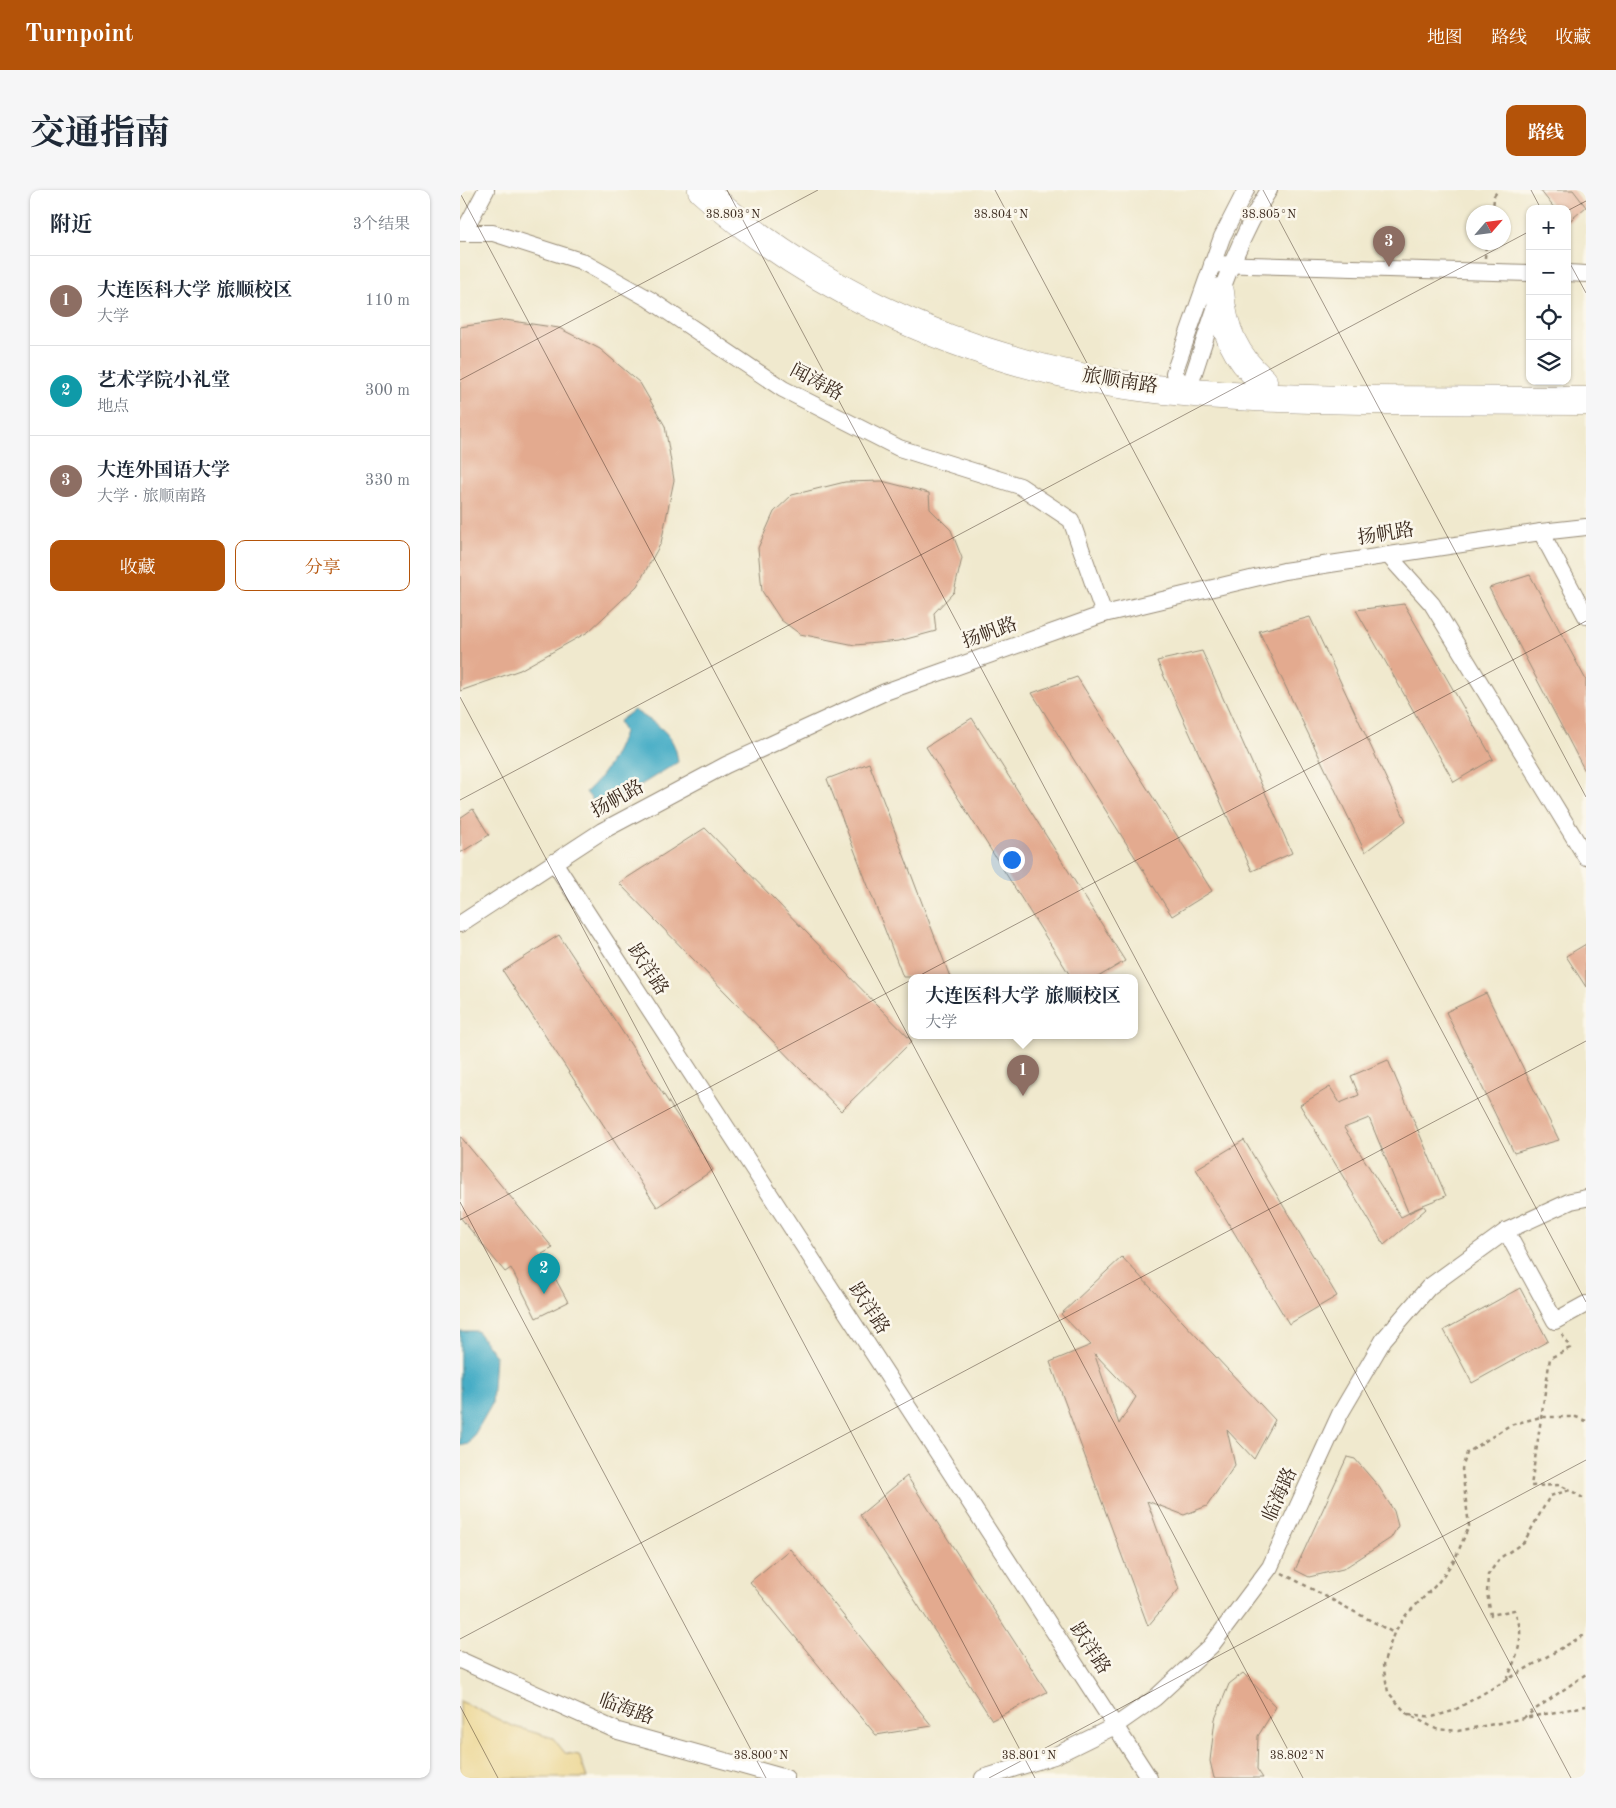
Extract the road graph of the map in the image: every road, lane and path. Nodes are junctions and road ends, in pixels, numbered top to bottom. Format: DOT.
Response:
graph roads {
  1 [pos="486,190"];
  2 [pos="702,190"];
  3 [pos="728,190"];
  4 [pos="1246,190"];
  5 [pos="1269,190"];
  6 [pos="1498,190"];
  7 [pos="1493,205"];
  8 [pos="462,233"];
  9 [pos="1212,264"];
  10 [pos="1231,265"];
  11 [pos="1526,273"];
  12 [pos="1571,273"];
  13 [pos="1586,274"];
  14 [pos="1220,292"];
  15 [pos="1185,380"];
  16 [pos="1263,381"];
  17 [pos="1586,383"];
  18 [pos="1586,401"];
  19 [pos="1586,527"];
  20 [pos="1541,532"];
  21 [pos="1388,555"];
  22 [pos="1104,614"];
  23 [pos="1586,616"];
  24 [pos="1586,857"];
  25 [pos="554,862"];
  26 [pos="460,924"];
  27 [pos="1586,1198"];
  28 [pos="1506,1231"];
  29 [pos="1586,1304"];
  30 [pos="1555,1321"];
  31 [pos="1541,1417"];
  32 [pos="1586,1421"];
  33 [pos="1570,1490"];
  34 [pos="1586,1500"];
  35 [pos="1270,1567"];
  36 [pos="1394,1633"];
  37 [pos="1586,1634"];
  38 [pos="460,1660"];
  39 [pos="1586,1674"];
  40 [pos="1507,1680"];
  41 [pos="1586,1706"];
  42 [pos="1408,1714"];
  43 [pos="1522,1719"];
  44 [pos="1115,1726"];
  45 [pos="786,1778"];
  46 [pos="983,1778"];
  47 [pos="1149,1778"];
  1 -- 8 [label="street"];
  2 -- 15 [label="highway, 旅顺南路"];
  3 -- 15 [label="highway, 旅顺南路"];
  4 -- 9 [label="street"];
  5 -- 10 [label="street"];
  6 -- 7 [label="path"];
  8 -- 22 [label="street, 闻涛路"];
  9 -- 10 [label="street"];
  9 -- 15 [label="street"];
  10 -- 11 [label="street"];
  10 -- 14 [label="street"];
  12 -- 13 [label="street"];
  14 -- 15 [label="street"];
  14 -- 16 [label="highway"];
  15 -- 16 [label="highway, 旅顺南路"];
  15 -- 18 [label="highway, 旅顺南路"];
  16 -- 17 [label="highway, 旅顺南路"];
  19 -- 20 [label="street, 扬帆路"];
  20 -- 21 [label="street, 扬帆路"];
  20 -- 23 [label="street"];
  21 -- 22 [label="street, 扬帆路"];
  21 -- 24 [label="street"];
  22 -- 25 [label="street, 扬帆路"];
  25 -- 26 [label="street, 扬帆路"];
  25 -- 44 [label="street, 跃洋路"];
  27 -- 28 [label="street, 临海路"];
  28 -- 30 [label="street"];
  28 -- 35 [label="street, 临海路"];
  29 -- 30 [label="street"];
  30 -- 31 [label="path"];
  31 -- 32 [label="path"];
  31 -- 33 [label="path"];
  31 -- 36 [label="path"];
  33 -- 34 [label="path"];
  33 -- 40 [label="path"];
  35 -- 36 [label="path"];
  35 -- 44 [label="street, 临海路"];
  36 -- 42 [label="path"];
  37 -- 40 [label="path"];
  38 -- 45 [label="street, 临海路"];
  39 -- 43 [label="path"];
  40 -- 42 [label="path"];
  41 -- 43 [label="path"];
  42 -- 43 [label="path"];
  44 -- 46 [label="street, 临海路"];
  44 -- 47 [label="street, 跃洋路"];
}
